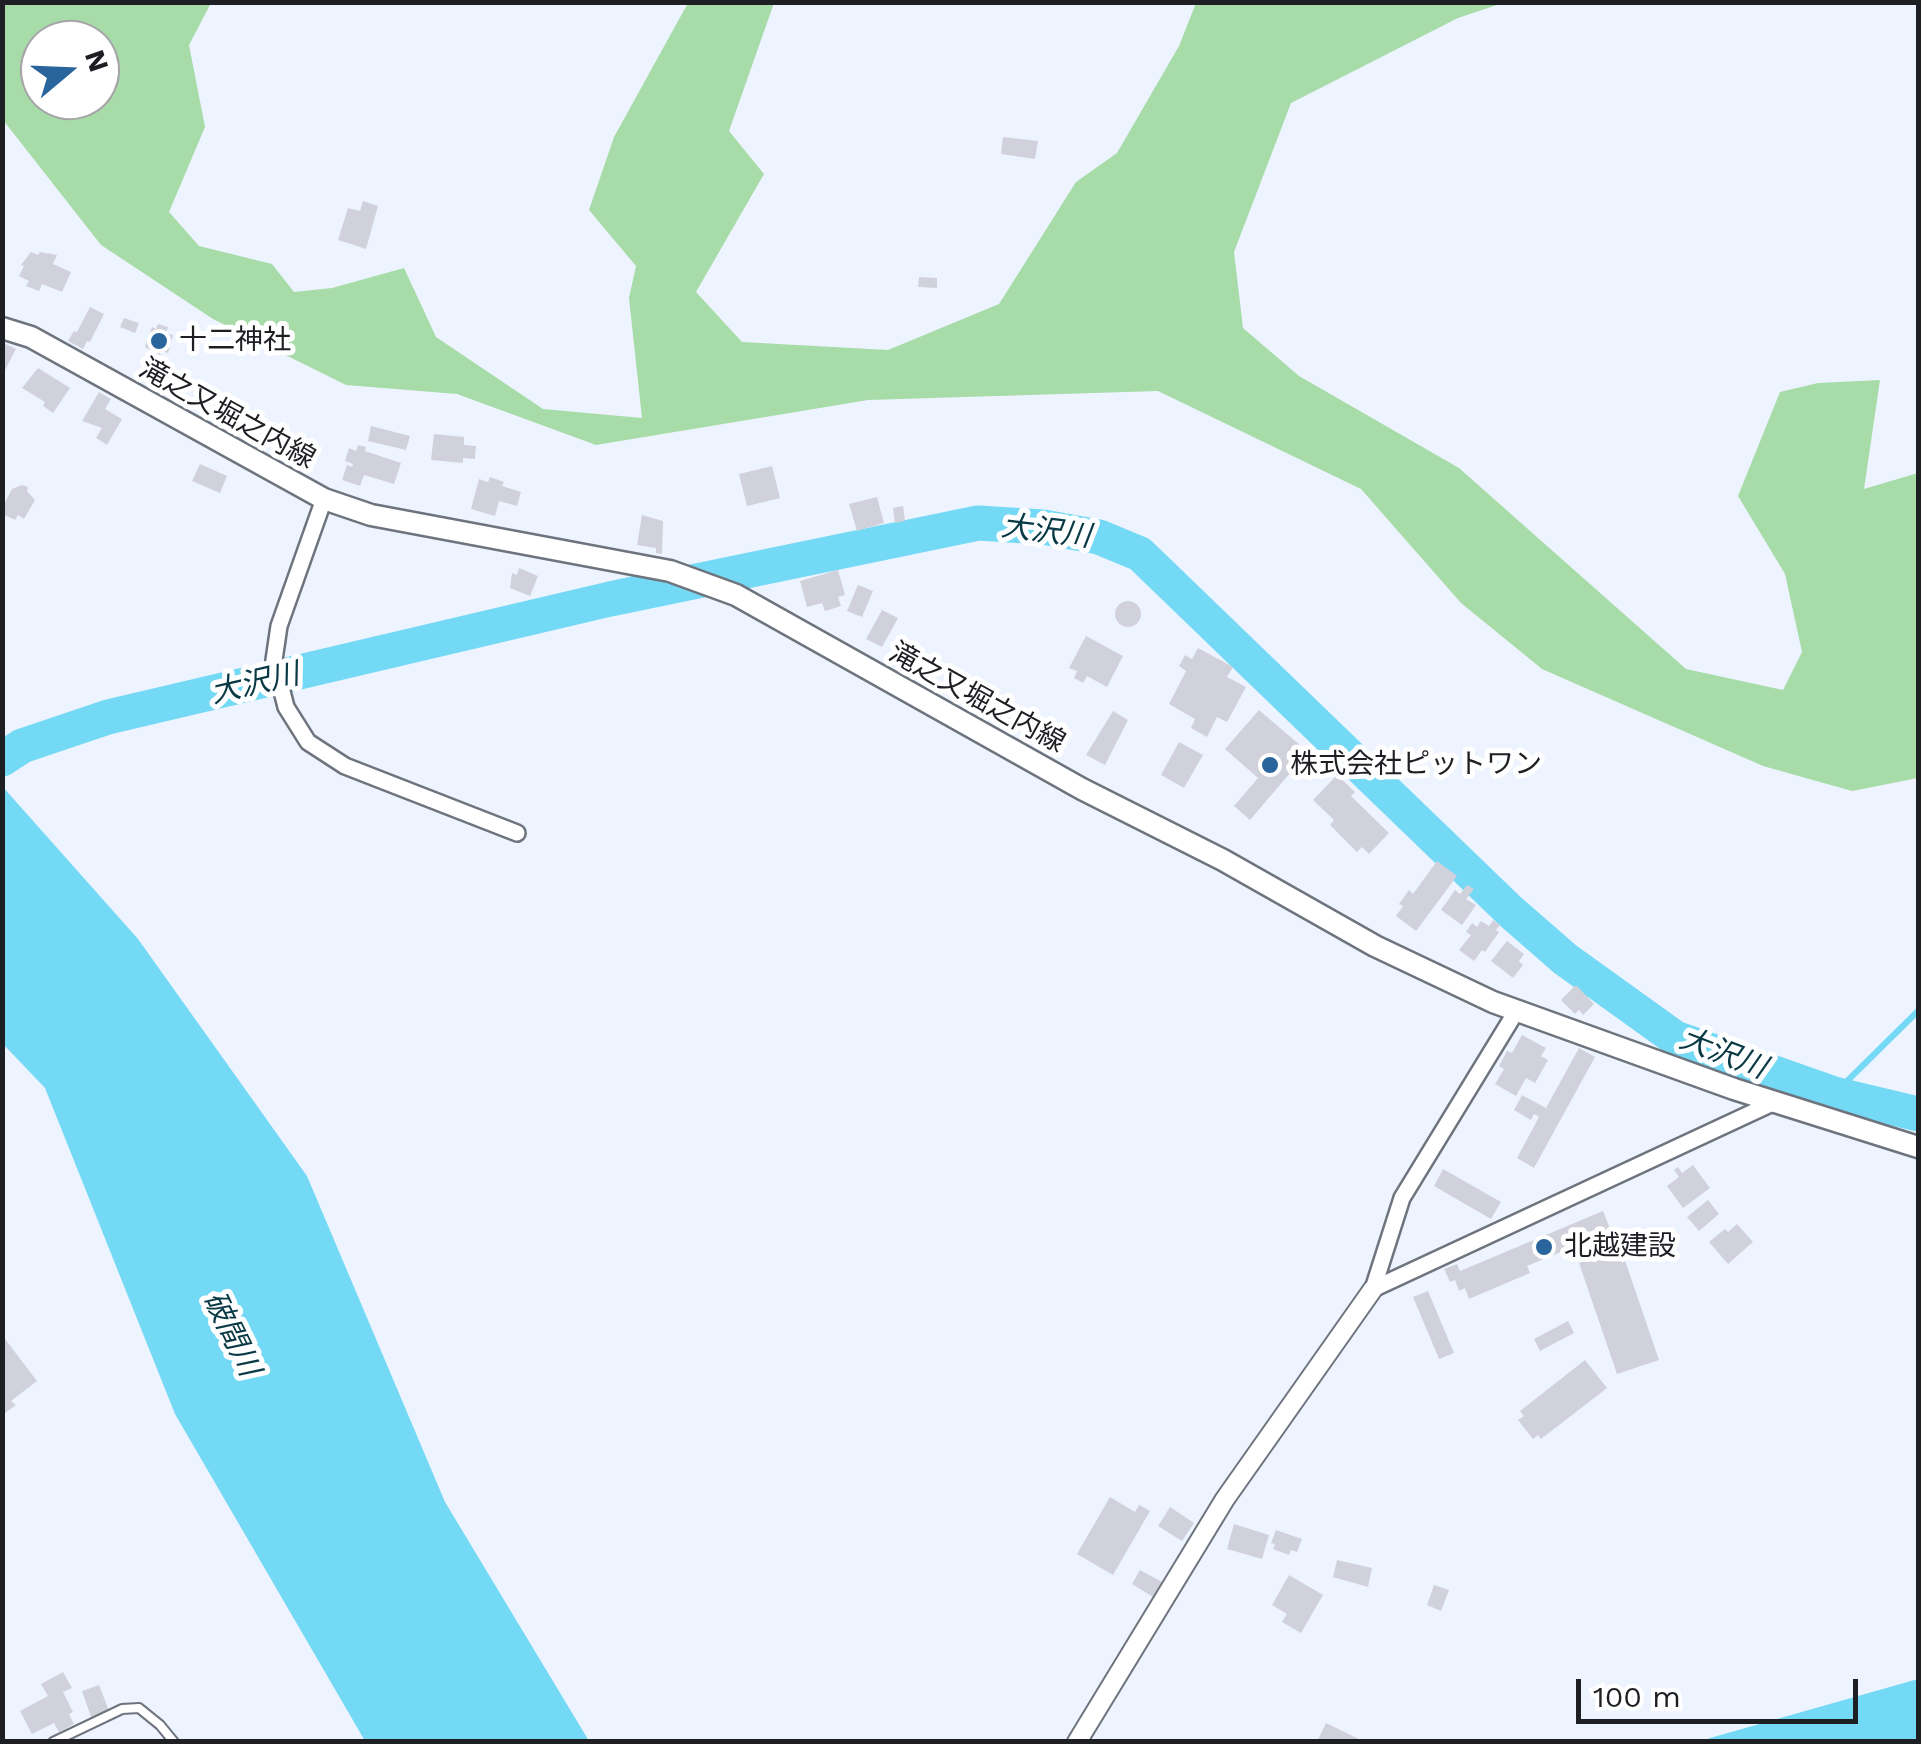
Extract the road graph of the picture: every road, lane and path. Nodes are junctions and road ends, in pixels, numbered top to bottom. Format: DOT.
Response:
graph roads {
  1 [pos="2,328"];
  2 [pos="324,499"];
  3 [pos="517,833"];
  4 [pos="1516,1010"];
  5 [pos="1776,1101"];
  6 [pos="1918,1147"];
  7 [pos="1373,1289"];
  8 [pos="53,1742"];
  9 [pos="174,1742"];
  10 [pos="1077,1742"];
  1 -- 2 [label="main road, 滝之又堀之内線"];
  2 -- 3 [label="street"];
  2 -- 4 [label="main road, 滝之又堀之内線"];
  4 -- 5 [label="main road, 滝之又堀之内線"];
  4 -- 7 [label="street"];
  5 -- 6 [label="main road, 滝之又堀之内線"];
  5 -- 7 [label="street"];
  7 -- 10 [label="street"];
  8 -- 9 [label="lane"];
}
